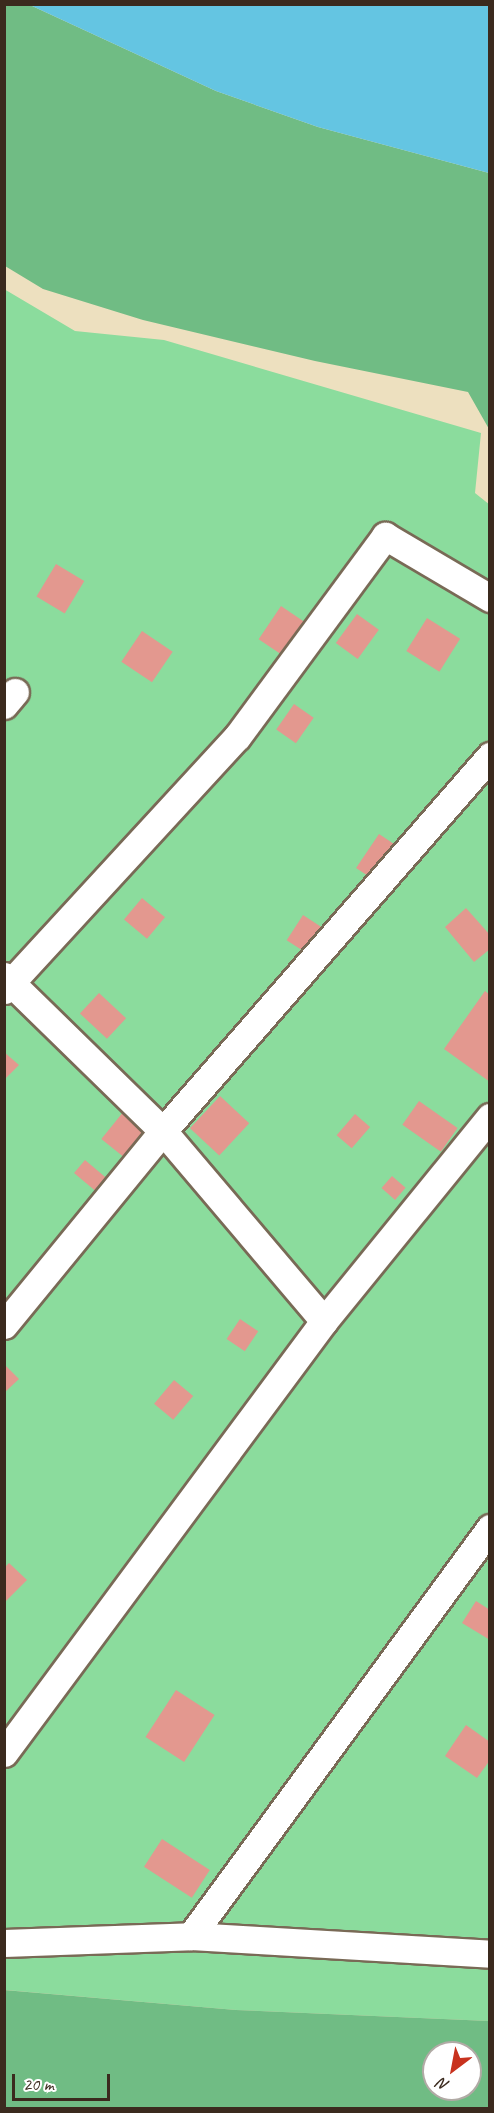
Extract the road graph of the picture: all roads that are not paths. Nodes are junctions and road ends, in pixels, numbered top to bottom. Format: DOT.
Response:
graph roads {
  1 [pos="489,598"];
  2 [pos="489,756"];
  3 [pos="7,983"];
  4 [pos="489,1117"];
  5 [pos="163,1131"];
  6 [pos="324,1321"];
  7 [pos="4,1325"];
  8 [pos="489,1528"];
  9 [pos="4,1753"];
  10 [pos="191,1936"];
  11 [pos="4,1943"];
  12 [pos="489,1954"];
  1 -- 3 [label="street"];
  2 -- 5 [label="street"];
  3 -- 5 [label="street"];
  4 -- 6 [label="street"];
  5 -- 6 [label="street"];
  5 -- 7 [label="street"];
  6 -- 9 [label="street"];
  8 -- 10 [label="street"];
  10 -- 11 [label="street"];
  10 -- 12 [label="street"];
}
